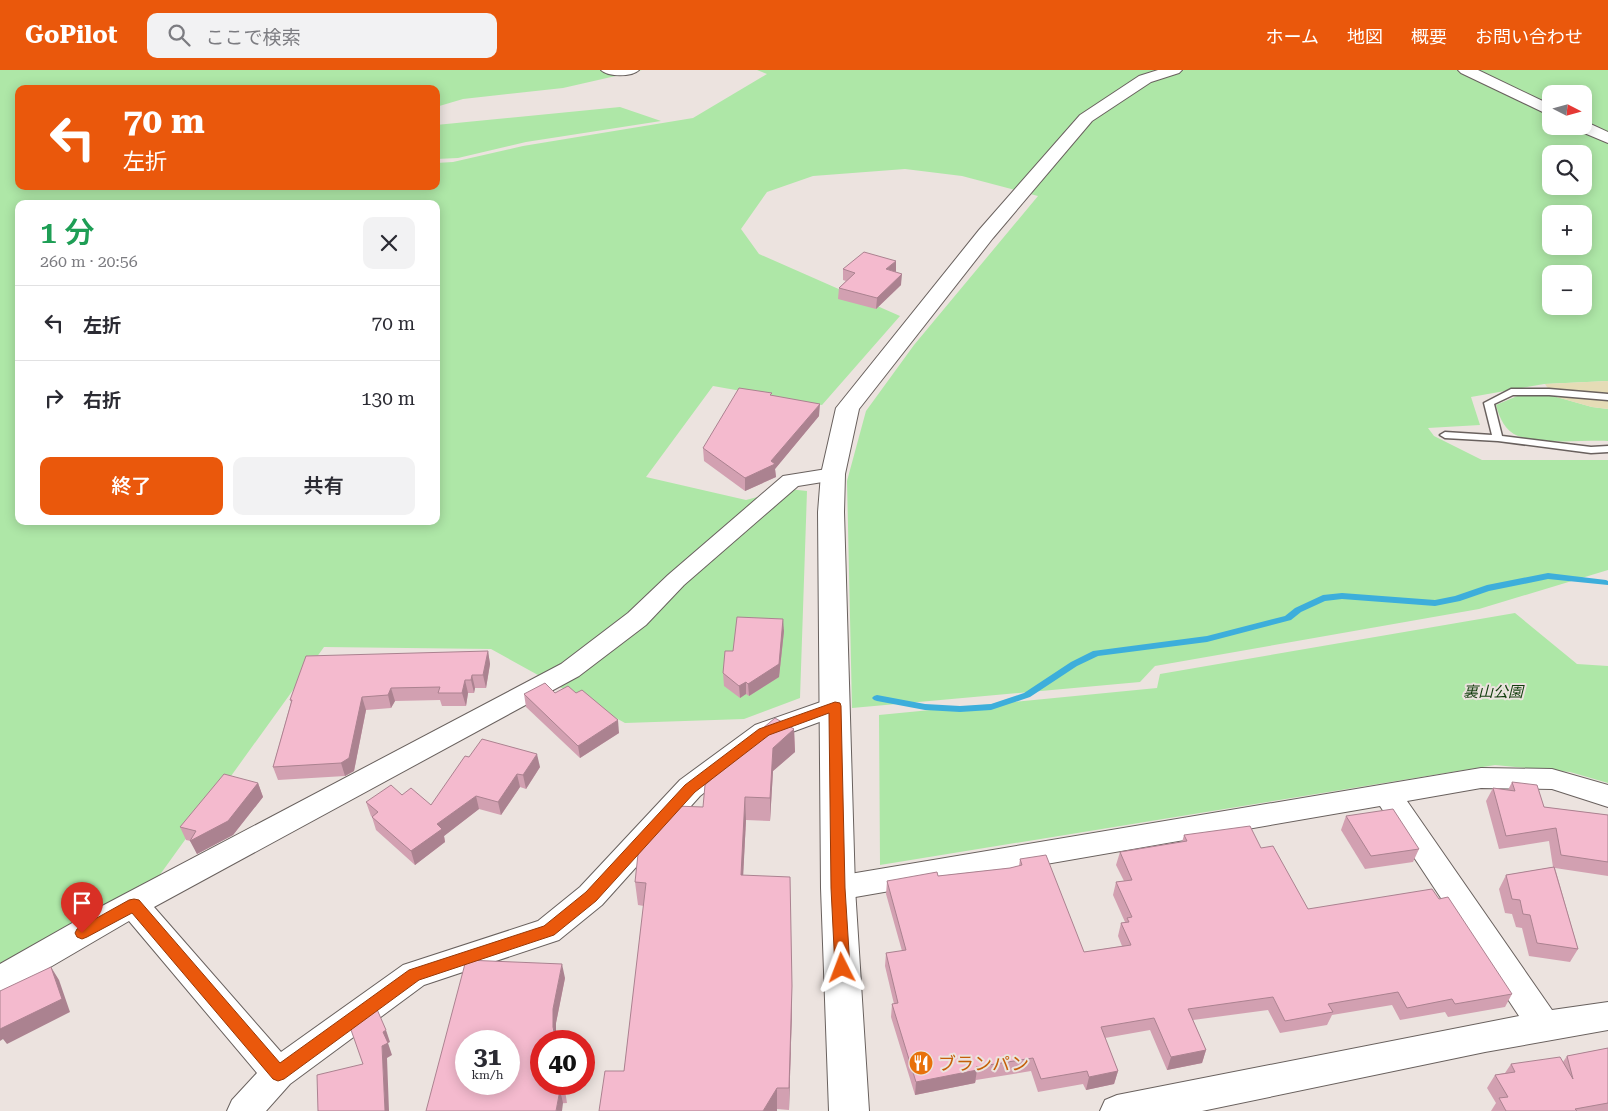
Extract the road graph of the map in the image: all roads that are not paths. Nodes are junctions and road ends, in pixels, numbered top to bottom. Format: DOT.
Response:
graph roads {
  1 [pos="608,70"];
  2 [pos="632,70"];
  3 [pos="1174,70"];
  4 [pos="1466,70"];
  5 [pos="1542,107"];
  6 [pos="1592,130"];
  7 [pos="1608,138"];
  8 [pos="1608,397"];
  9 [pos="1445,435"];
  10 [pos="1498,438"];
  11 [pos="1608,449"];
  12 [pos="833,474"];
  13 [pos="835,706"];
  14 [pos="1386,793"];
  15 [pos="1608,796"];
  16 [pos="838,888"];
  17 [pos="134,905"];
  18 [pos="0,980"];
  19 [pos="1608,1016"];
  20 [pos="1544,1025"];
  21 [pos="278,1073"];
  22 [pos="1182,1106"];
  23 [pos="244,1111"];
  24 [pos="850,1111"];
  25 [pos="1116,1111"];
  1 -- 2 [label="street"];
  3 -- 12 [label="street"];
  4 -- 5 [label="street"];
  6 -- 7 [label="street"];
  8 -- 10 [label="lane"];
  9 -- 10 [label="lane"];
  10 -- 11 [label="lane"];
  12 -- 13 [label="street"];
  12 -- 17 [label="street"];
  13 -- 16 [label="street"];
  13 -- 21 [label="street"];
  14 -- 15 [label="street"];
  14 -- 16 [label="street"];
  14 -- 20 [label="street"];
  16 -- 24 [label="street"];
  17 -- 18 [label="street"];
  17 -- 21 [label="street"];
  19 -- 20 [label="street"];
  20 -- 22 [label="street"];
  21 -- 23 [label="street"];
  22 -- 25 [label="street"];
}
